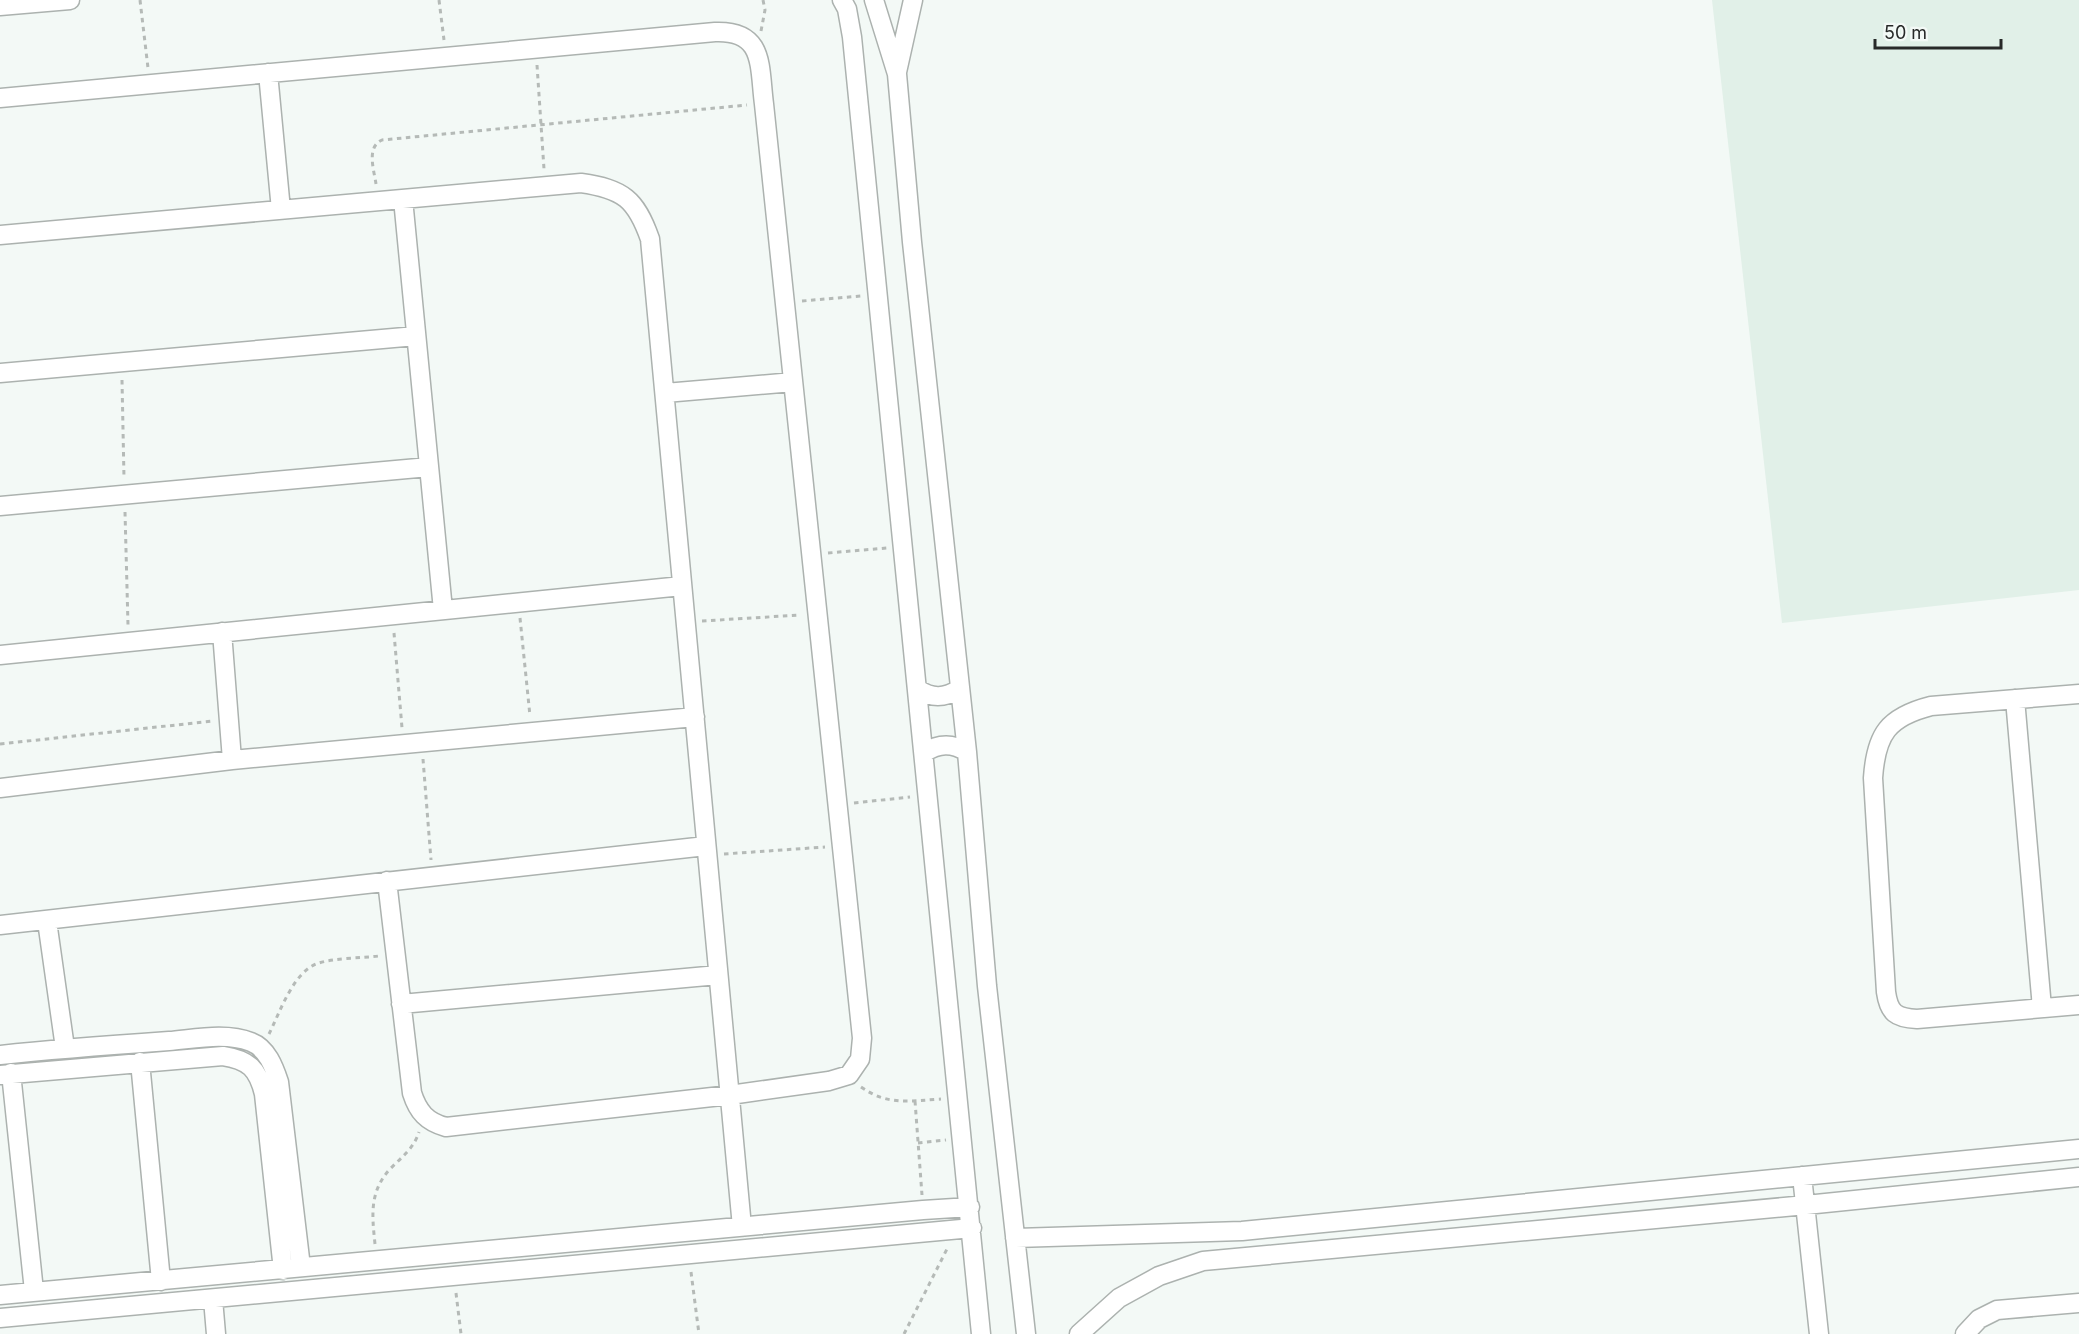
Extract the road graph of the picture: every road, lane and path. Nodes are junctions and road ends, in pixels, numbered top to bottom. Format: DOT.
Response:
graph roads {
  1 [pos="70,0"];
  2 [pos="140,0"];
  3 [pos="439,0"];
  4 [pos="763,0"];
  5 [pos="842,0"];
  6 [pos="874,0"];
  7 [pos="913,0"];
  8 [pos="35,1"];
  9 [pos="0,6"];
  10 [pos="536,48"];
  11 [pos="757,51"];
  12 [pos="446,57"];
  13 [pos="268,73"];
  14 [pos="897,74"];
  15 [pos="150,84"];
  16 [pos="0,98"];
  17 [pos="764,104"];
  18 [pos="541,125"];
  19 [pos="545,186"];
  20 [pos="404,199"];
  21 [pos="378,201"];
  22 [pos="281,210"];
  23 [pos="0,235"];
  24 [pos="878,295"];
  25 [pos="785,303"];
  26 [pos="416,336"];
  27 [pos="0,373"];
  28 [pos="793,382"];
  29 [pos="664,393"];
  30 [pos="429,467"];
  31 [pos="0,506"];
  32 [pos="903,546"];
  33 [pos="811,554"];
  34 [pos="682,586"];
  35 [pos="518,602"];
  36 [pos="443,610"];
  37 [pos="817,614"];
  38 [pos="392,615"];
  39 [pos="686,623"];
  40 [pos="222,632"];
  41 [pos="0,655"];
  42 [pos="918,689"];
  43 [pos="959,689"];
  44 [pos="2079,694"];
  45 [pos="2015,699"];
  46 [pos="695,717"];
  47 [pos="229,719"];
  48 [pos="531,732"];
  49 [pos="422,742"];
  50 [pos="0,744"];
  51 [pos="403,744"];
  52 [pos="967,752"];
  53 [pos="924,753"];
  54 [pos="232,760"];
  55 [pos="0,788"];
  56 [pos="928,796"];
  57 [pos="837,804"];
  58 [pos="841,846"];
  59 [pos="707,851"];
  60 [pos="432,877"];
  61 [pos="387,881"];
  62 [pos="47,921"];
  63 [pos="0,925"];
  64 [pos="396,954"];
  65 [pos="718,975"];
  66 [pos="401,1004"];
  67 [pos="2079,1005"];
  68 [pos="2042,1008"];
  69 [pos="65,1048"];
  70 [pos="261,1049"];
  71 [pos="0,1055"];
  72 [pos="140,1062"];
  73 [pos="5,1074"];
  74 [pos="849,1075"];
  75 [pos="729,1095"];
  76 [pos="958,1098"];
  77 [pos="915,1101"];
  78 [pos="424,1117"];
  79 [pos="962,1139"];
  80 [pos="918,1143"];
  81 [pos="2079,1149"];
  82 [pos="1802,1176"];
  83 [pos="2079,1176"];
  84 [pos="1806,1205"];
  85 [pos="970,1207"];
  86 [pos="923,1210"];
  87 [pos="881,1214"];
  88 [pos="742,1227"];
  89 [pos="964,1229"];
  90 [pos="883,1237"];
  91 [pos="1015,1238"];
  92 [pos="689,1255"];
  93 [pos="399,1258"];
  94 [pos="376,1260"];
  95 [pos="301,1267"];
  96 [pos="283,1270"];
  97 [pos="454,1276"];
  98 [pos="161,1281"];
  99 [pos="401,1281"];
  100 [pos="34,1291"];
  101 [pos="0,1295"];
  102 [pos="213,1299"];
  103 [pos="2079,1303"];
  104 [pos="0,1318"];
  105 [pos="216,1334"];
  106 [pos="460,1334"];
  107 [pos="699,1334"];
  108 [pos="904,1334"];
  109 [pos="981,1334"];
  110 [pos="1026,1334"];
  111 [pos="1079,1334"];
  112 [pos="1819,1334"];
  113 [pos="1965,1334"];
  1 -- 8 [label="street"];
  2 -- 15 [label="path"];
  3 -- 12 [label="path"];
  4 -- 11 [label="path"];
  5 -- 24 [label="street"];
  6 -- 14 [label="street"];
  7 -- 14 [label="street"];
  8 -- 9 [label="street"];
  10 -- 11 [label="street"];
  10 -- 12 [label="street"];
  10 -- 18 [label="path"];
  11 -- 17 [label="street"];
  12 -- 13 [label="street"];
  13 -- 15 [label="street"];
  13 -- 22 [label="street"];
  14 -- 43 [label="street"];
  15 -- 16 [label="street"];
  17 -- 18 [label="path"];
  17 -- 25 [label="street"];
  18 -- 19 [label="path"];
  18 -- 21 [label="path"];
  19 -- 20 [label="street"];
  19 -- 29 [label="street"];
  20 -- 21 [label="street"];
  20 -- 26 [label="street"];
  21 -- 22 [label="street"];
  22 -- 23 [label="street"];
  24 -- 25 [label="path"];
  24 -- 32 [label="street"];
  25 -- 28 [label="street"];
  26 -- 27 [label="street"];
  26 -- 30 [label="street"];
  28 -- 29 [label="street"];
  28 -- 33 [label="street"];
  29 -- 34 [label="street"];
  30 -- 31 [label="street"];
  30 -- 36 [label="street"];
  32 -- 33 [label="path"];
  32 -- 42 [label="street"];
  33 -- 37 [label="street"];
  34 -- 35 [label="street"];
  34 -- 39 [label="street"];
  35 -- 36 [label="street"];
  35 -- 48 [label="path"];
  36 -- 38 [label="street"];
  37 -- 39 [label="path"];
  37 -- 57 [label="street"];
  38 -- 40 [label="street"];
  38 -- 51 [label="path"];
  39 -- 46 [label="street"];
  40 -- 41 [label="street"];
  40 -- 47 [label="street"];
  42 -- 43 [label="street"];
  42 -- 53 [label="street"];
  43 -- 52 [label="street"];
  44 -- 45 [label="street"];
  45 -- 68 [label="street"];
  45 -- 68 [label="street"];
  46 -- 48 [label="street"];
  46 -- 59 [label="street"];
  47 -- 50 [label="path"];
  47 -- 54 [label="street"];
  48 -- 49 [label="street"];
  49 -- 51 [label="street"];
  49 -- 60 [label="path"];
  51 -- 54 [label="street"];
  52 -- 53 [label="street"];
  52 -- 91 [label="street"];
  53 -- 56 [label="street"];
  54 -- 55 [label="street"];
  56 -- 57 [label="path"];
  56 -- 76 [label="street"];
  57 -- 58 [label="street"];
  58 -- 59 [label="path"];
  58 -- 74 [label="street"];
  59 -- 60 [label="street"];
  59 -- 65 [label="street"];
  60 -- 61 [label="street"];
  61 -- 62 [label="street"];
  61 -- 64 [label="street"];
  62 -- 63 [label="street"];
  62 -- 69 [label="street"];
  64 -- 66 [label="street"];
  64 -- 70 [label="path"];
  65 -- 66 [label="street"];
  65 -- 75 [label="street"];
  66 -- 78 [label="street"];
  67 -- 68 [label="street"];
  69 -- 70 [label="street"];
  69 -- 71 [label="street"];
  70 -- 95 [label="street"];
  72 -- 73 [label="street"];
  72 -- 96 [label="street"];
  72 -- 98 [label="street"];
  73 -- 100 [label="street"];
  74 -- 75 [label="street"];
  74 -- 77 [label="path"];
  75 -- 78 [label="street"];
  75 -- 88 [label="street"];
  76 -- 77 [label="path"];
  76 -- 79 [label="street"];
  77 -- 80 [label="path"];
  78 -- 94 [label="path"];
  79 -- 80 [label="path"];
  79 -- 85 [label="street"];
  80 -- 86 [label="path"];
  81 -- 82 [label="street"];
  82 -- 84 [label="street"];
  82 -- 91 [label="street"];
  83 -- 84 [label="street"];
  84 -- 111 [label="street"];
  84 -- 112 [label="street"];
  85 -- 86 [label="street"];
  85 -- 89 [label="street"];
  86 -- 87 [label="street"];
  87 -- 88 [label="street"];
  87 -- 90 [label="street"];
  88 -- 93 [label="street"];
  89 -- 90 [label="street"];
  89 -- 108 [label="path"];
  89 -- 109 [label="street"];
  90 -- 92 [label="street"];
  91 -- 110 [label="street"];
  92 -- 97 [label="street"];
  92 -- 107 [label="path"];
  93 -- 94 [label="street"];
  93 -- 99 [label="street"];
  94 -- 95 [label="street"];
  95 -- 96 [label="street"];
  96 -- 98 [label="street"];
  97 -- 99 [label="street"];
  97 -- 106 [label="path"];
  98 -- 100 [label="street"];
  99 -- 102 [label="street"];
  100 -- 101 [label="street"];
  102 -- 104 [label="street"];
  102 -- 105 [label="street"];
  103 -- 113 [label="street"];
}
